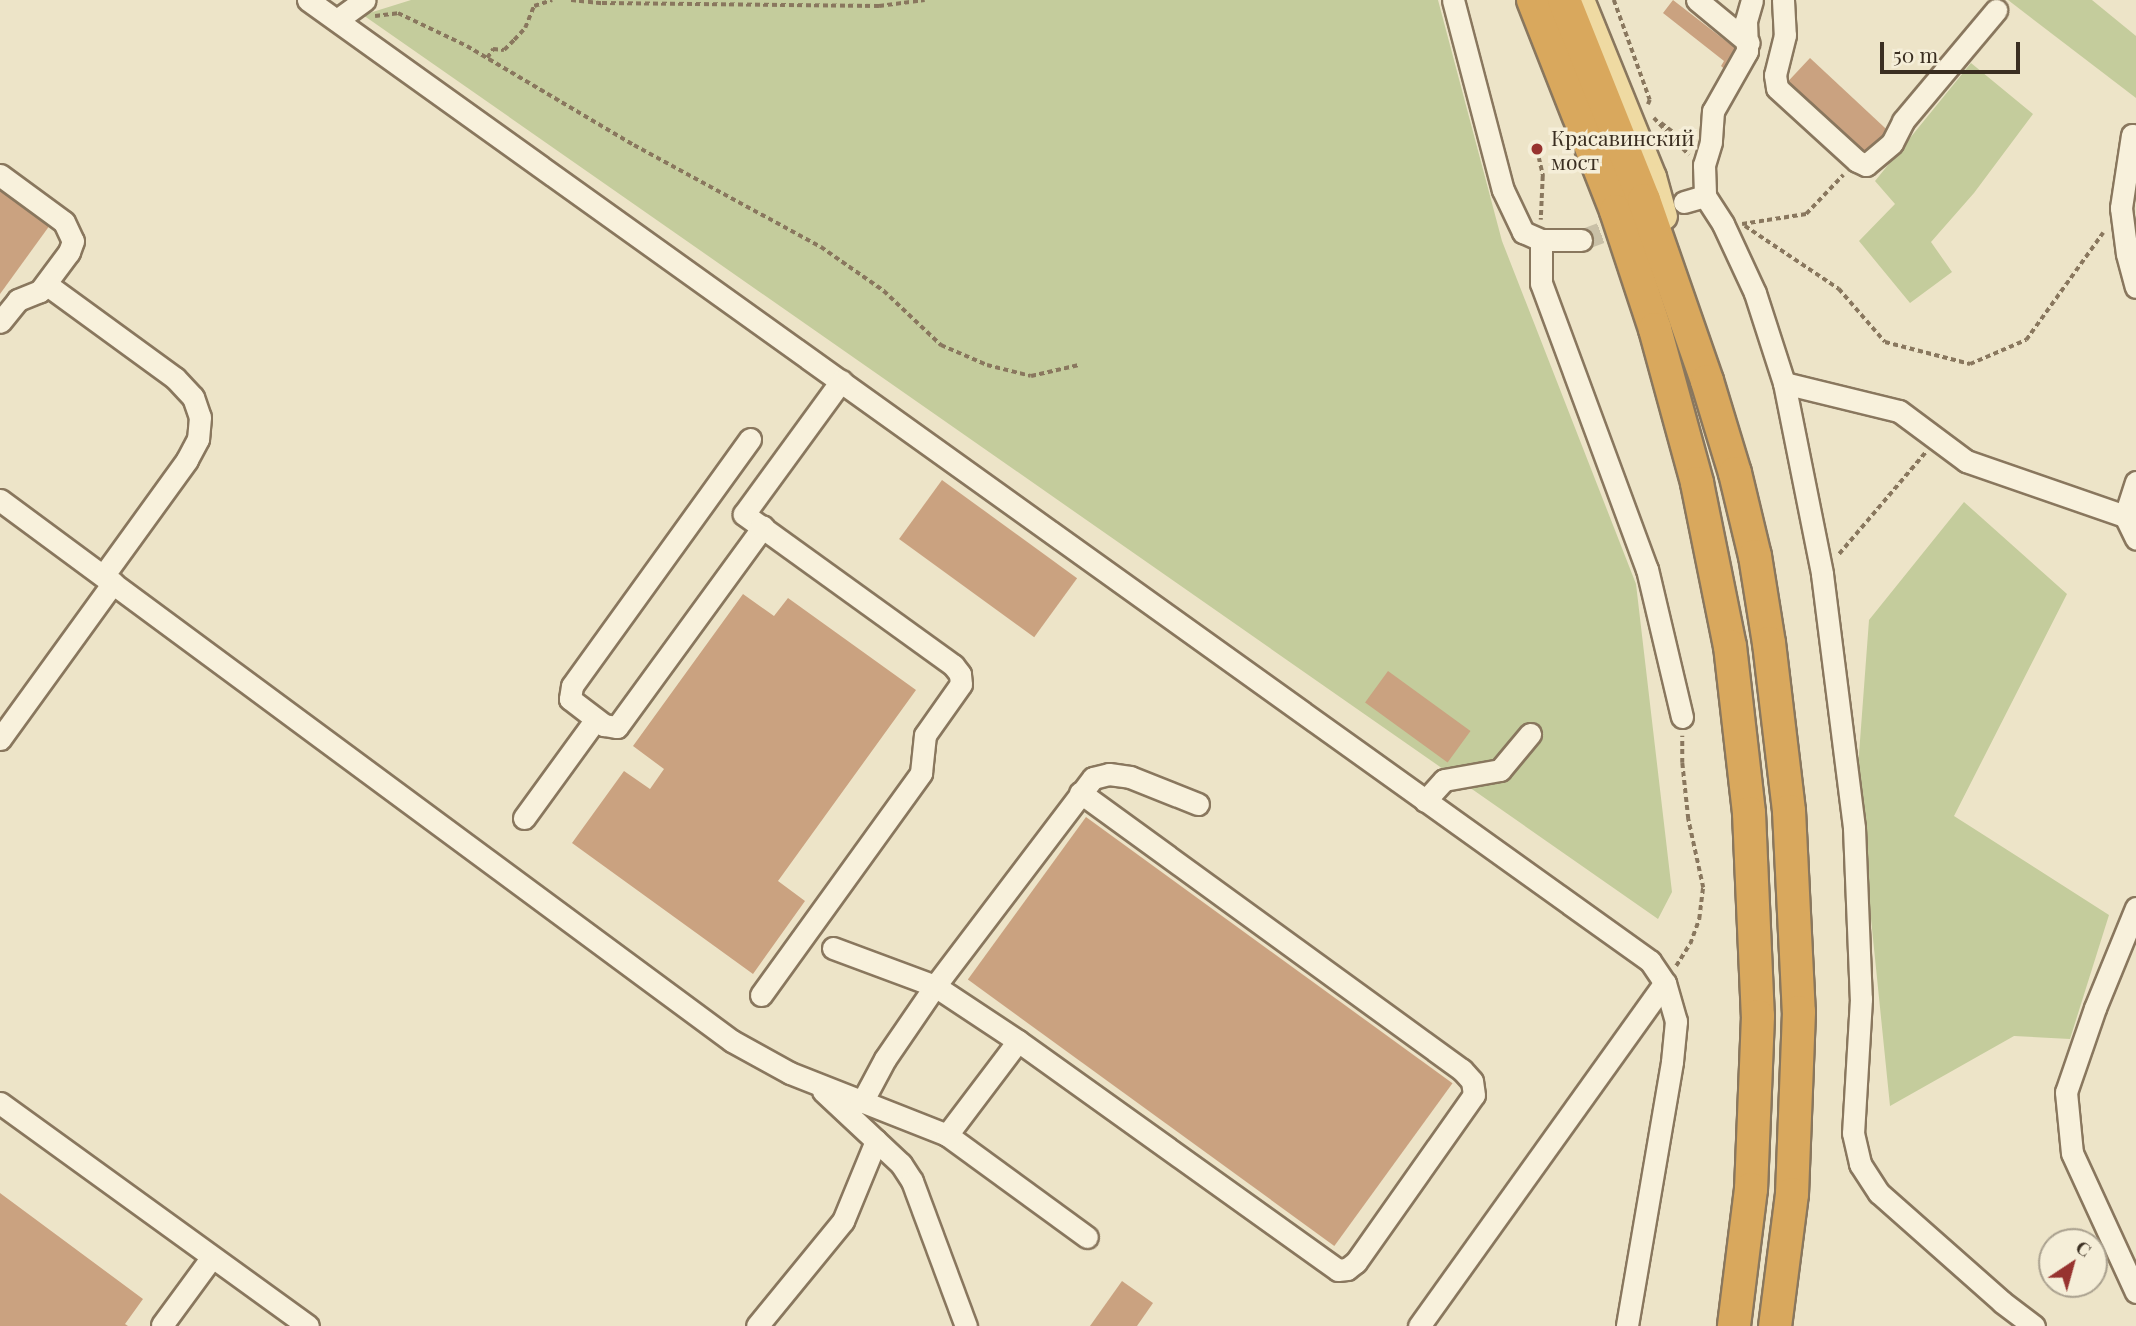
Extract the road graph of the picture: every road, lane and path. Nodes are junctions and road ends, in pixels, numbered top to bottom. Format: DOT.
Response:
graph roads {
  1 [pos="308,0"];
  2 [pos="365,0"];
  3 [pos="552,0"];
  4 [pos="571,0"];
  5 [pos="925,0"];
  6 [pos="1454,0"];
  7 [pos="1532,0"];
  8 [pos="1564,0"];
  9 [pos="1614,0"];
  10 [pos="1697,0"];
  11 [pos="1752,0"];
  12 [pos="1783,0"];
  13 [pos="786,2"];
  14 [pos="1582,7"];
  15 [pos="1996,10"];
  16 [pos="398,13"];
  17 [pos="337,20"];
  18 [pos="1749,43"];
  19 [pos="487,58"];
  20 [pos="1648,105"];
  21 [pos="2136,137"];
  22 [pos="1537,149"];
  23 [pos="1857,161"];
  24 [pos="0,175"];
  25 [pos="1705,176"];
  26 [pos="1684,202"];
  27 [pos="2121,208"];
  28 [pos="1541,240"];
  29 [pos="1581,240"];
  30 [pos="46,284"];
  31 [pos="2136,287"];
  32 [pos="1688,321"];
  33 [pos="0,322"];
  34 [pos="1079,365"];
  35 [pos="841,381"];
  36 [pos="1784,383"];
  37 [pos="750,439"];
  38 [pos="1936,439"];
  39 [pos="2136,482"];
  40 [pos="713,491"];
  41 [pos="0,500"];
  42 [pos="2131,508"];
  43 [pos="744,514"];
  44 [pos="763,527"];
  45 [pos="2136,539"];
  46 [pos="1822,574"];
  47 [pos="108,580"];
  48 [pos="1682,717"];
  49 [pos="596,719"];
  50 [pos="1530,734"];
  51 [pos="0,739"];
  52 [pos="1080,792"];
  53 [pos="1426,801"];
  54 [pos="1198,804"];
  55 [pos="524,818"];
  56 [pos="2136,908"];
  57 [pos="833,948"];
  58 [pos="1665,983"];
  59 [pos="935,986"];
  60 [pos="761,995"];
  61 [pos="1018,1041"];
  62 [pos="813,1083"];
  63 [pos="862,1101"];
  64 [pos="0,1103"];
  65 [pos="947,1135"];
  66 [pos="877,1141"];
  67 [pos="1087,1237"];
  68 [pos="212,1257"];
  69 [pos="2136,1292"];
  70 [pos="162,1325"];
  71 [pos="308,1326"];
  72 [pos="757,1326"];
  73 [pos="966,1326"];
  74 [pos="1419,1326"];
  75 [pos="1627,1326"];
  76 [pos="1734,1326"];
  77 [pos="1776,1326"];
  78 [pos="2034,1326"];
  1 -- 17 [label="street"];
  2 -- 17 [label="street"];
  3 -- 19 [label="path"];
  4 -- 13 [label="path"];
  5 -- 13 [label="path"];
  6 -- 28 [label="street"];
  7 -- 76 [label="highway"];
  8 -- 32 [label="highway"];
  9 -- 20 [label="path"];
  10 -- 18 [label="street"];
  11 -- 18 [label="street"];
  12 -- 23 [label="street"];
  14 -- 32 [label="main road"];
  15 -- 23 [label="street"];
  16 -- 19 [label="path"];
  17 -- 35 [label="street"];
  18 -- 25 [label="street"];
  19 -- 34 [label="path"];
  21 -- 27 [label="street"];
  22 -- 28 [label="path"];
  23 -- 27 [label="path"];
  24 -- 30 [label="street"];
  25 -- 25 [label="path"];
  25 -- 26 [label="street"];
  25 -- 36 [label="street"];
  27 -- 31 [label="street"];
  28 -- 29 [label="street"];
  28 -- 48 [label="street"];
  30 -- 33 [label="street"];
  30 -- 47 [label="street"];
  32 -- 77 [label="highway"];
  35 -- 43 [label="street"];
  35 -- 53 [label="street"];
  36 -- 38 [label="street"];
  36 -- 46 [label="street"];
  37 -- 40 [label="street"];
  38 -- 42 [label="street"];
  38 -- 46 [label="path"];
  39 -- 42 [label="street"];
  40 -- 43 [label="street"];
  40 -- 49 [label="street"];
  41 -- 47 [label="street"];
  42 -- 45 [label="street"];
  43 -- 44 [label="street"];
  44 -- 49 [label="street"];
  44 -- 60 [label="street"];
  46 -- 78 [label="street"];
  47 -- 51 [label="street"];
  47 -- 62 [label="street"];
  48 -- 58 [label="path"];
  49 -- 55 [label="street"];
  50 -- 53 [label="street"];
  52 -- 54 [label="street"];
  52 -- 59 [label="street"];
  52 -- 61 [label="street"];
  53 -- 58 [label="street"];
  56 -- 69 [label="street"];
  57 -- 59 [label="street"];
  58 -- 74 [label="street"];
  58 -- 75 [label="street"];
  59 -- 61 [label="street"];
  59 -- 63 [label="street"];
  61 -- 65 [label="street"];
  62 -- 63 [label="street"];
  62 -- 66 [label="street"];
  63 -- 65 [label="street"];
  64 -- 68 [label="street"];
  65 -- 67 [label="street"];
  66 -- 72 [label="street"];
  66 -- 73 [label="street"];
  68 -- 70 [label="street"];
  68 -- 71 [label="street"];
}
